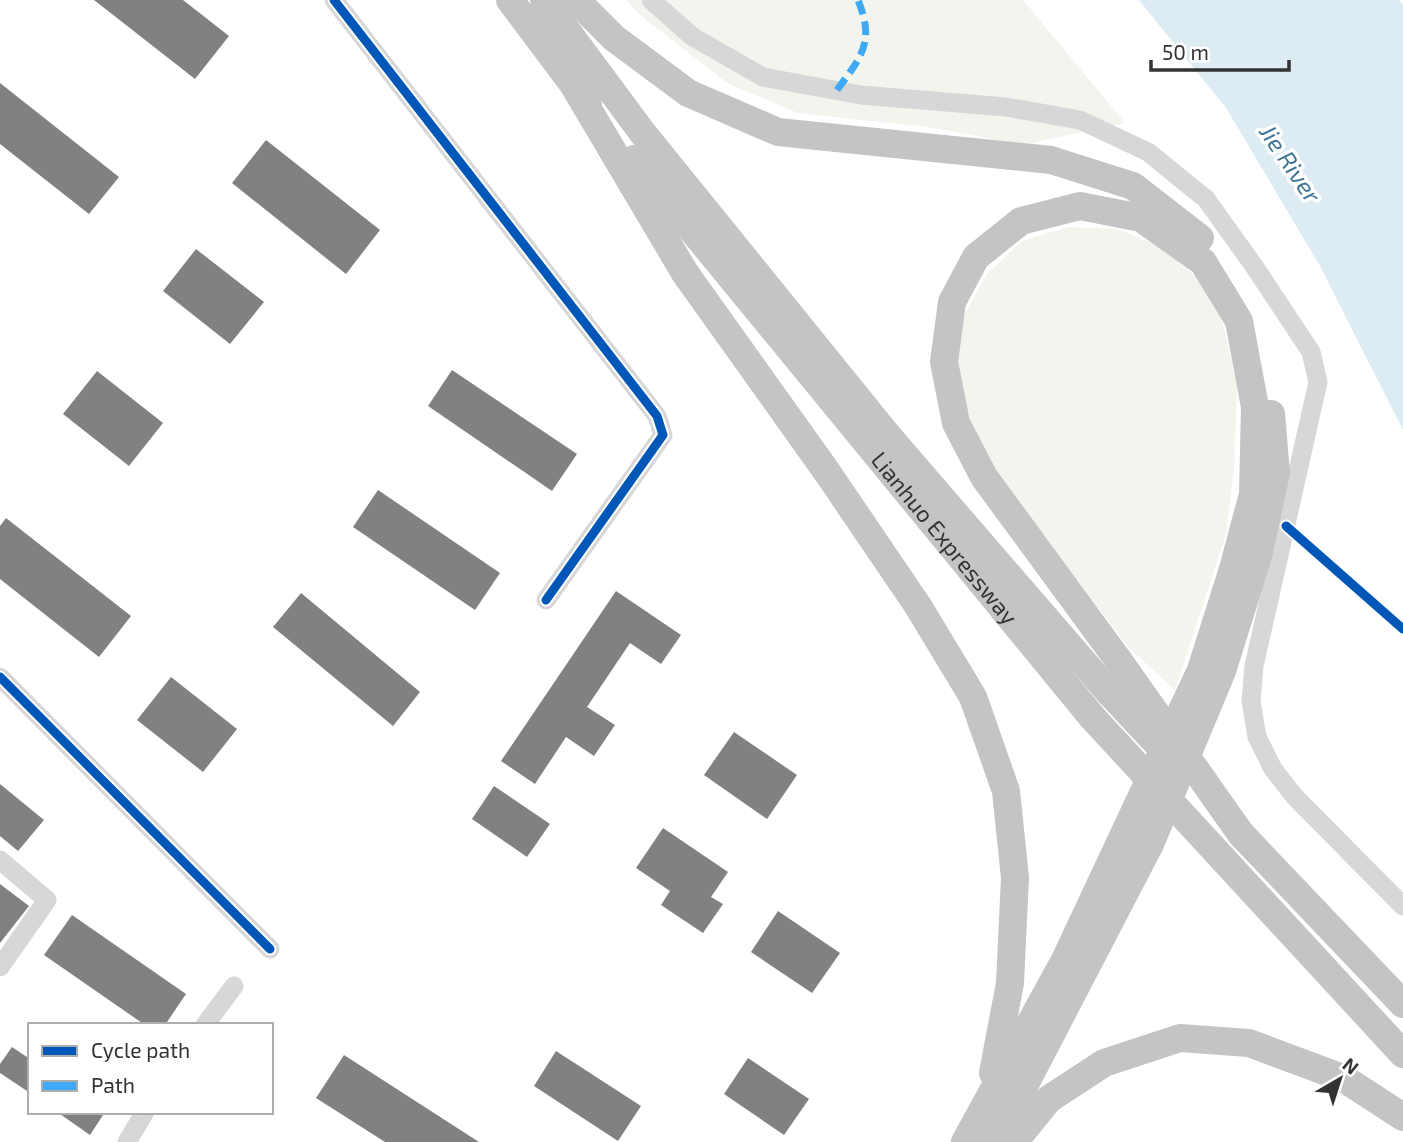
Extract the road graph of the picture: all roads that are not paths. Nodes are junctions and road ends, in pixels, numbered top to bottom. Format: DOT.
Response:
graph roads {
  1 [pos="334,0"];
  2 [pos="510,0"];
  3 [pos="544,0"];
  4 [pos="576,0"];
  5 [pos="651,0"];
  6 [pos="576,89"];
  7 [pos="546,600"];
  8 [pos="0,677"];
  9 [pos="1241,834"];
  10 [pos="0,860"];
  11 [pos="1403,906"];
  12 [pos="270,949"];
  13 [pos="0,967"];
  14 [pos="234,986"];
  15 [pos="1403,1004"];
  16 [pos="206,1023"];
  17 [pos="1403,1054"];
  18 [pos="144,1114"];
  19 [pos="1403,1117"];
  20 [pos="977,1140"];
  21 [pos="127,1142"];
  22 [pos="1014,1142"];
  1 -- 7 [label="street"];
  2 -- 6 [label="highway, Lianhuo Expressway"];
  3 -- 9 [label="highway, Lianhuo Expressway, bridge"];
  4 -- 20 [label="highway"];
  5 -- 11 [label="street"];
  6 -- 17 [label="highway, Lianhuo Expressway, bridge"];
  6 -- 20 [label="highway"];
  8 -- 12 [label="street"];
  9 -- 15 [label="highway, Lianhuo Expressway"];
  9 -- 20 [label="highway, bridge"];
  10 -- 13 [label="street"];
  14 -- 16 [label="street"];
  18 -- 21 [label="street"];
  19 -- 22 [label="highway"];
}
